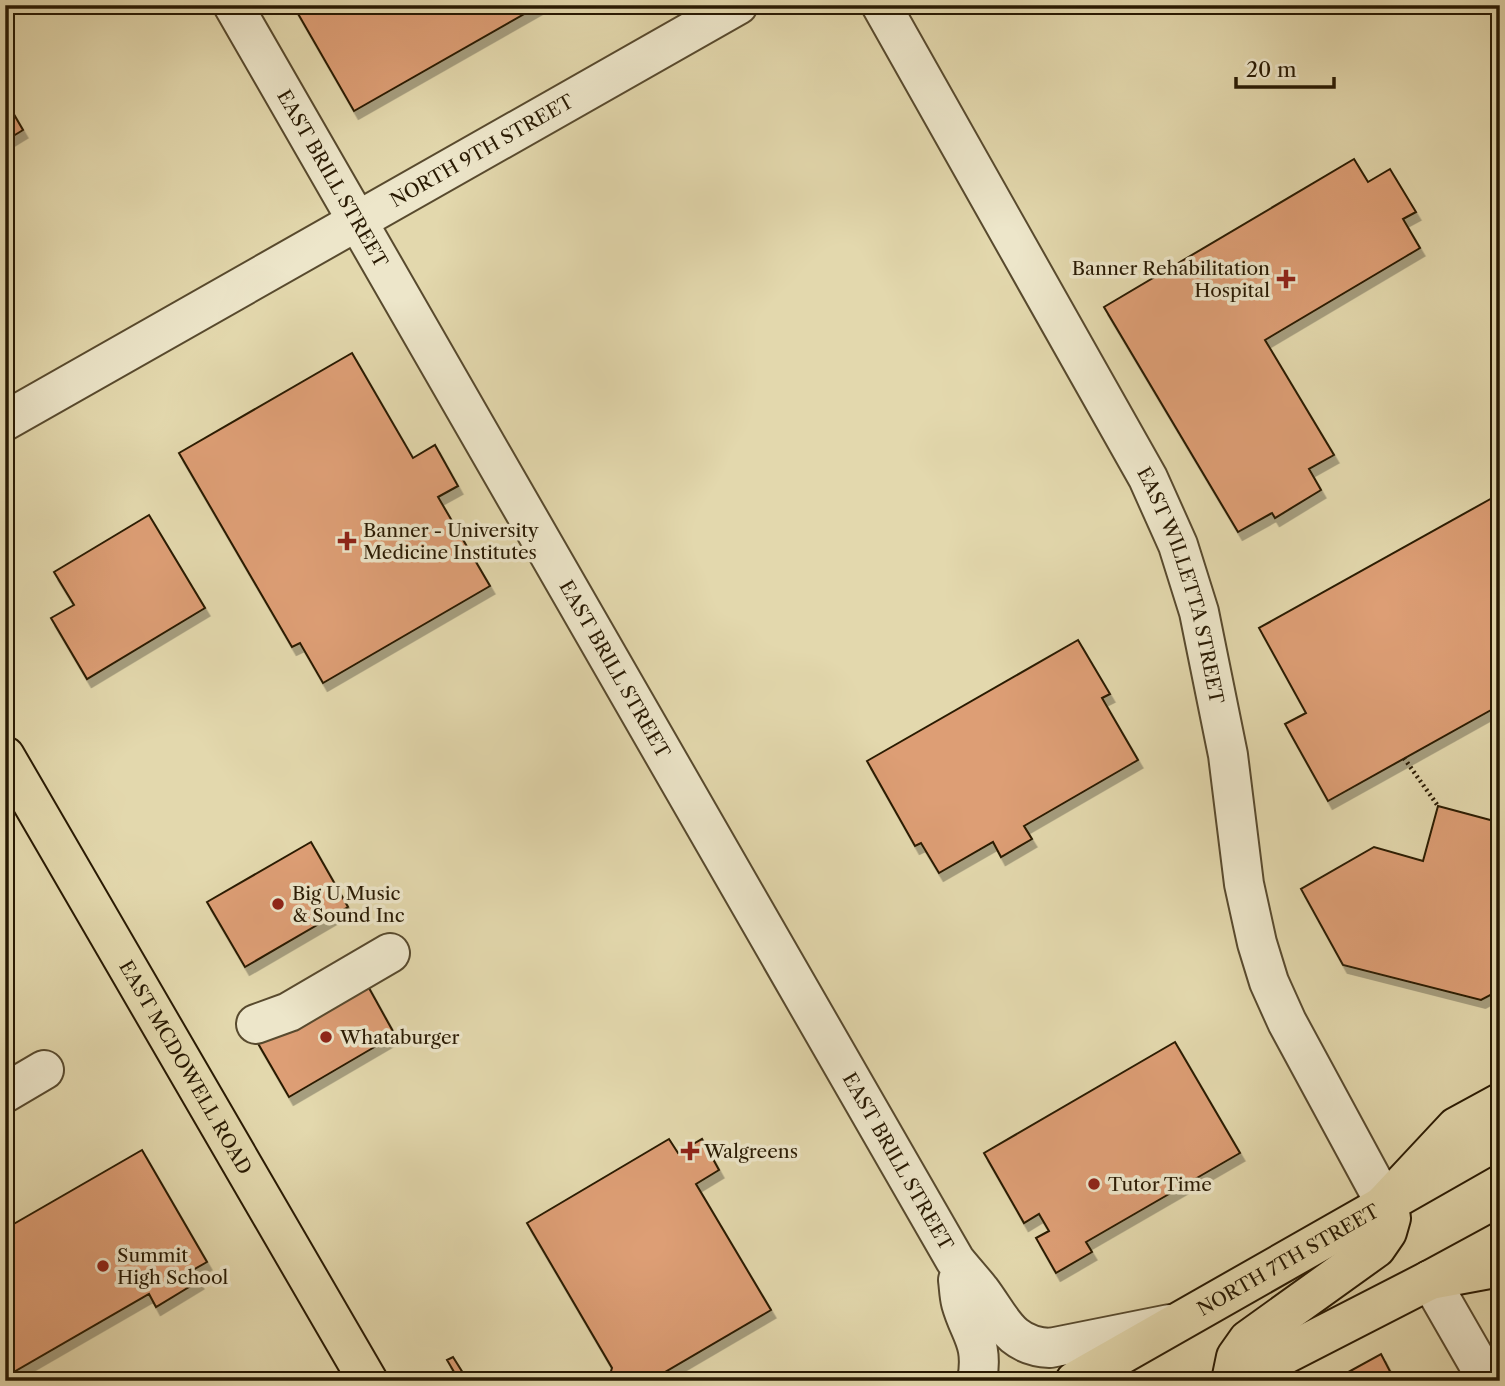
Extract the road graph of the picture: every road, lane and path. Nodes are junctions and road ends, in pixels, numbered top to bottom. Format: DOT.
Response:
graph roads {
  1 [pos="233,5"];
  2 [pos="738,5"];
  3 [pos="881,5"];
  4 [pos="356,221"];
  5 [pos="5,421"];
  6 [pos="5,756"];
  7 [pos="1404,758"];
  8 [pos="1438,806"];
  9 [pos="390,953"];
  10 [pos="256,1024"];
  11 [pos="44,1070"];
  12 [pos="5,1093"];
  13 [pos="1500,1103"];
  14 [pos="1500,1139"];
  15 [pos="1385,1203"];
  16 [pos="1500,1242"];
  17 [pos="955,1260"];
  18 [pos="1500,1267"];
  19 [pos="1430,1280"];
  20 [pos="1177,1322"];
  21 [pos="368,1381"];
  22 [pos="977,1381"];
  23 [pos="1076,1381"];
  24 [pos="1232,1381"];
  25 [pos="1488,1381"];
  1 -- 4 [label="street, EAST BRILL STREET"];
  2 -- 4 [label="street, NORTH 9TH STREET"];
  3 -- 15 [label="street, EAST WILLETTA STREET"];
  4 -- 5 [label="street, NORTH 9TH STREET"];
  4 -- 17 [label="street, EAST BRILL STREET"];
  6 -- 21 [label="main road, EAST MCDOWELL ROAD"];
  7 -- 8 [label="path"];
  9 -- 10 [label="street"];
  11 -- 12 [label="street"];
  13 -- 15 [label="main road"];
  14 -- 15 [label="main road, NORTH 7TH STREET"];
  15 -- 20 [label="main road, NORTH 7TH STREET"];
  15 -- 24 [label="main road"];
  16 -- 19 [label="main road"];
  17 -- 20 [label="street, EAST BRILL STREET"];
  17 -- 22 [label="street, EAST BRILL STREET"];
  18 -- 19 [label="main road"];
  19 -- 24 [label="main road"];
  19 -- 25 [label="street"];
  20 -- 23 [label="main road, NORTH 7TH STREET"];
}
